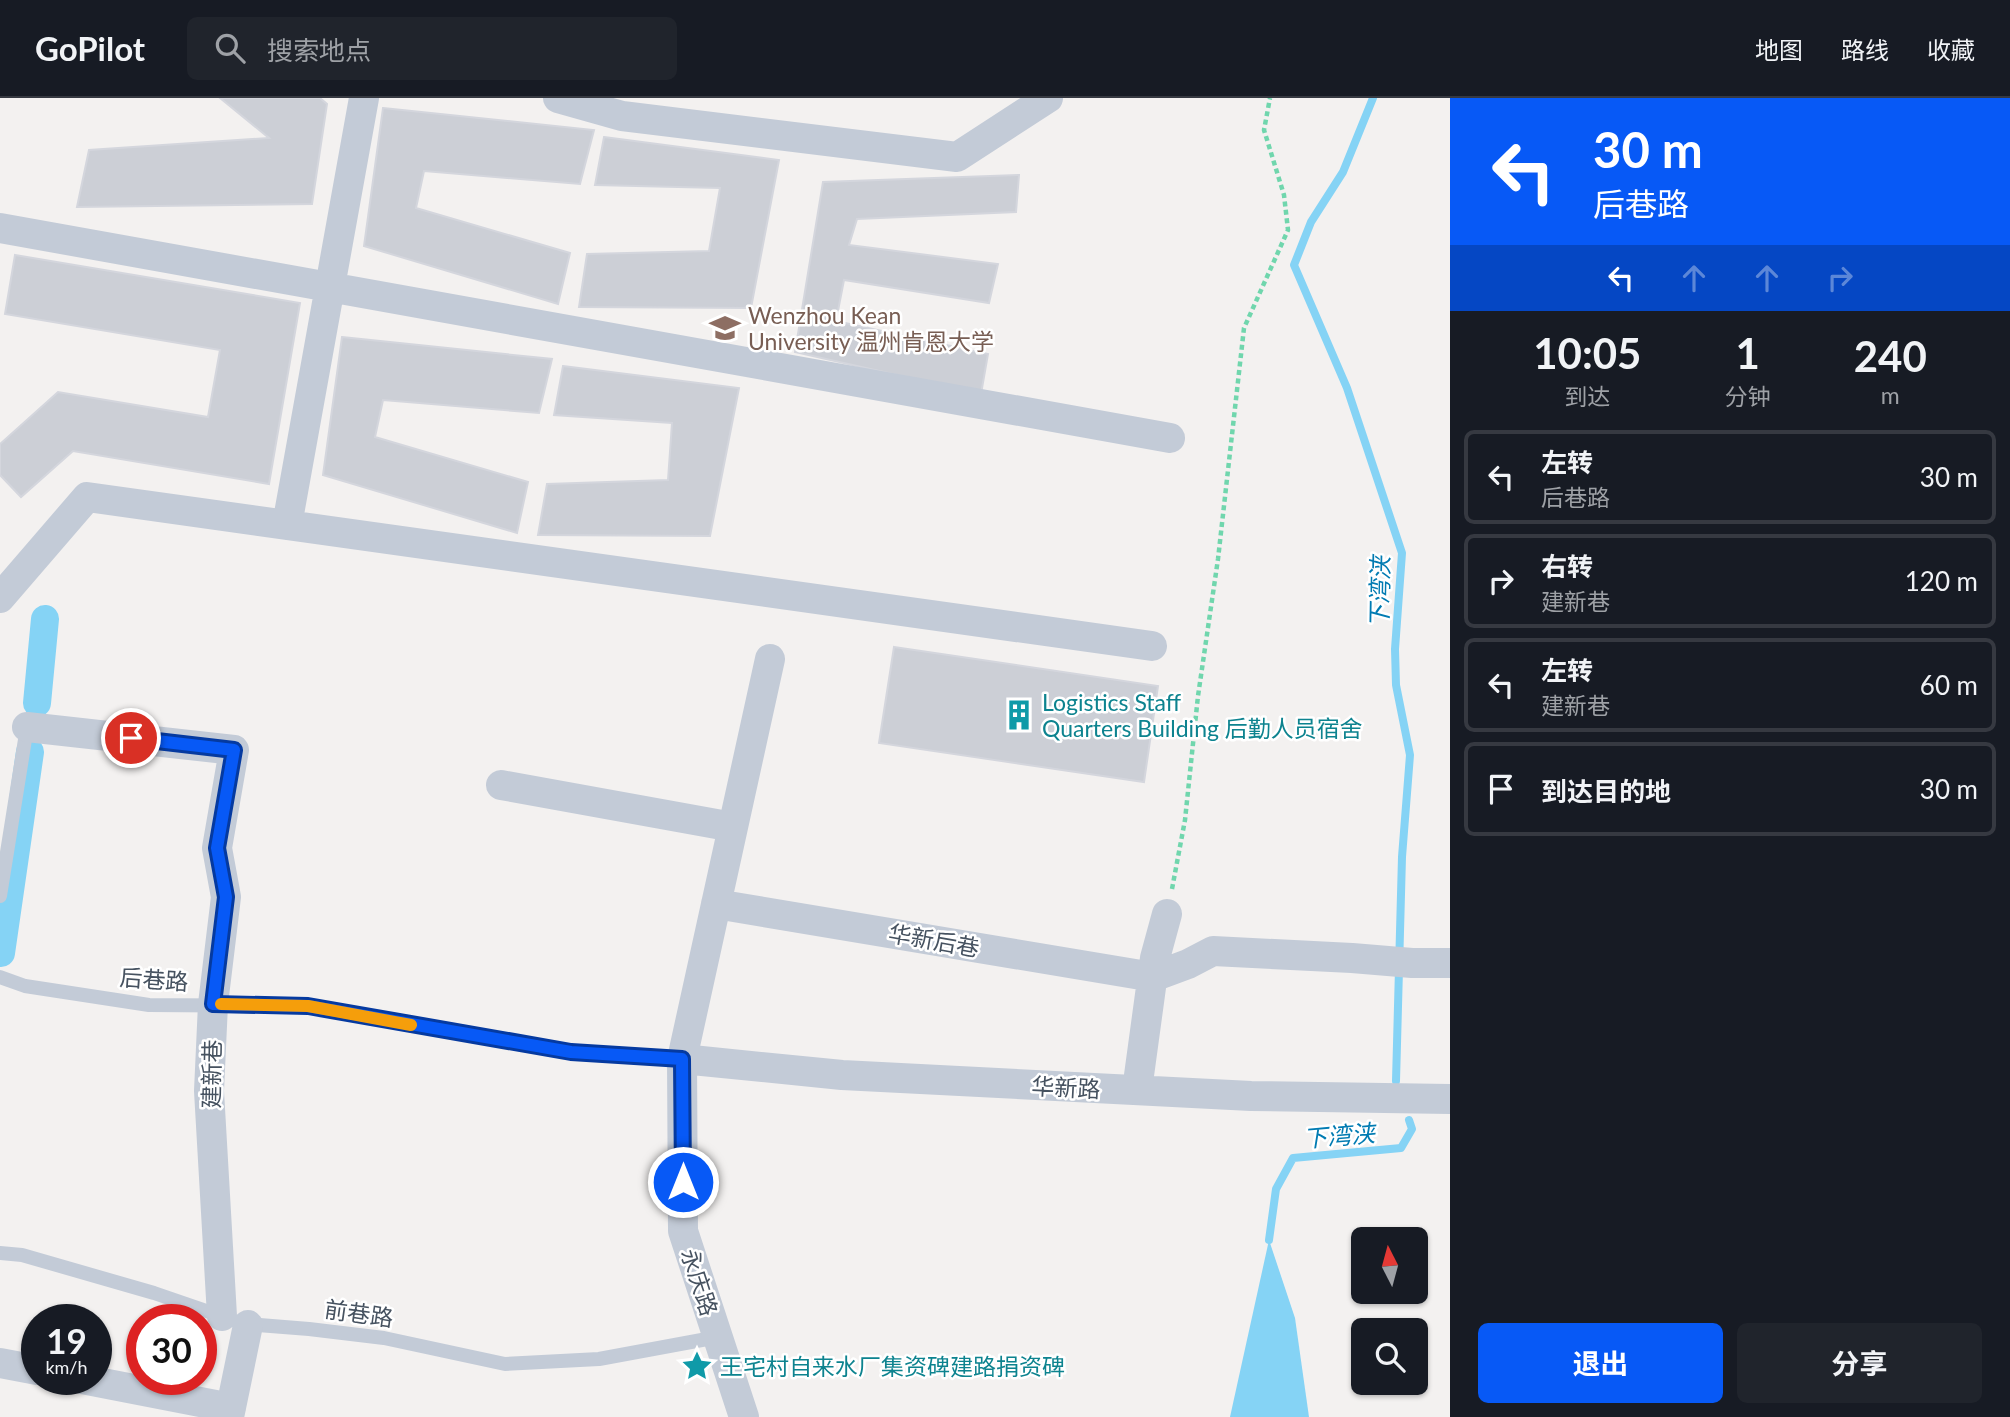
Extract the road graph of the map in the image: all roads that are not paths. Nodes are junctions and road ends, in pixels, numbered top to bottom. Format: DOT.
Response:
graph roads {
  1 [pos="364,98"];
  2 [pos="558,98"];
  3 [pos="1048,98"];
  4 [pos="0,228"];
  5 [pos="330,287"];
  6 [pos="1170,438"];
  7 [pos="287,525"];
  8 [pos="0,598"];
  9 [pos="1153,646"];
  10 [pos="770,659"];
  11 [pos="27,727"];
  12 [pos="501,785"];
  13 [pos="733,827"];
  14 [pos="0,896"];
  15 [pos="716,904"];
  16 [pos="1167,914"];
  17 [pos="1450,963"];
  18 [pos="0,977"];
  19 [pos="1153,977"];
  20 [pos="213,1004"];
  21 [pos="682,1059"];
  22 [pos="1137,1090"];
  23 [pos="1450,1099"];
  24 [pos="0,1253"];
  25 [pos="235,1320"];
  26 [pos="718,1337"];
  27 [pos="0,1363"];
  28 [pos="21,1367"];
  29 [pos="112,1386"];
  30 [pos="230,1413"];
  31 [pos="744,1417"];
  1 -- 5 [label="street"];
  2 -- 3 [label="street"];
  4 -- 5 [label="street"];
  5 -- 6 [label="street"];
  5 -- 7 [label="street"];
  7 -- 8 [label="street"];
  7 -- 9 [label="street"];
  10 -- 13 [label="street, 永庆路"];
  11 -- 14 [label="lane"];
  11 -- 20 [label="street, 建新巷"];
  12 -- 13 [label="street"];
  13 -- 15 [label="street, 永庆路"];
  15 -- 19 [label="street, 华新后巷"];
  15 -- 21 [label="street, 永庆路"];
  16 -- 19 [label="street"];
  17 -- 19 [label="street"];
  18 -- 20 [label="lane, 后巷路"];
  19 -- 22 [label="street"];
  20 -- 21 [label="lane, 后巷路"];
  20 -- 25 [label="street, 建新巷"];
  21 -- 22 [label="street, 华新路"];
  21 -- 26 [label="street, 永庆路"];
  22 -- 23 [label="street, 华新路"];
  24 -- 25 [label="lane, 前巷路"];
  25 -- 26 [label="lane, 前巷路"];
  25 -- 30 [label="street, 建新巷"];
  26 -- 31 [label="street, 永庆路"];
  27 -- 28 [label="street"];
  29 -- 30 [label="street"];
}
